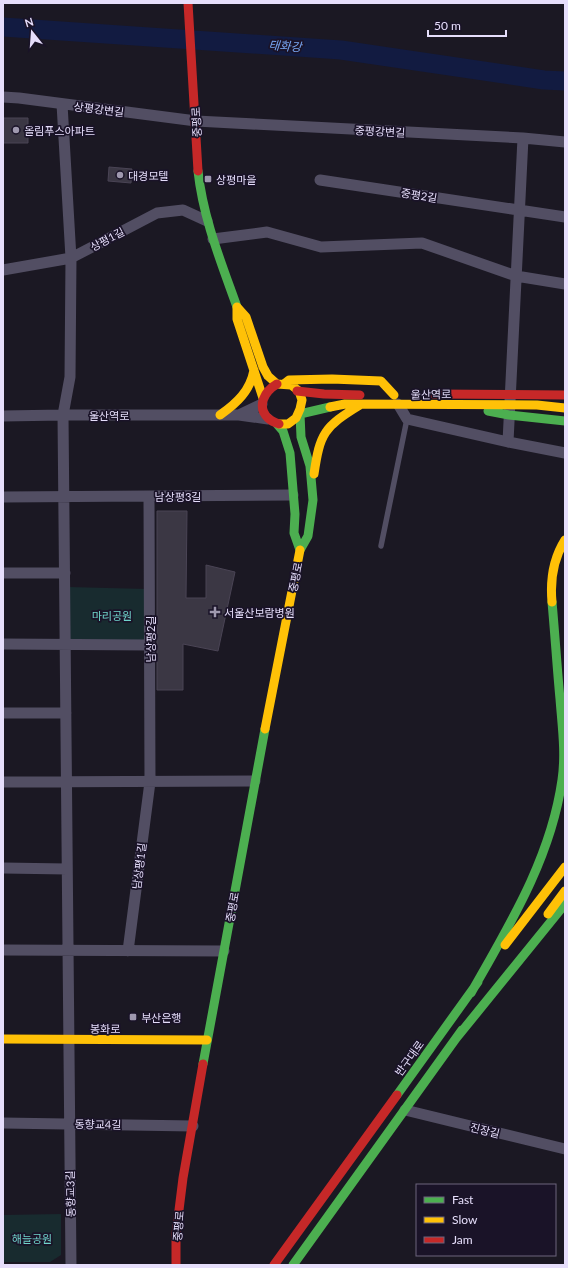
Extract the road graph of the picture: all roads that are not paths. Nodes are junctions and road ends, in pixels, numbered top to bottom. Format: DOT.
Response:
graph roads {
  1 [pos="188,3"];
  2 [pos="3,97"];
  3 [pos="62,104"];
  4 [pos="196,121"];
  5 [pos="522,138"];
  6 [pos="565,142"];
  7 [pos="320,180"];
  8 [pos="519,210"];
  9 [pos="565,217"];
  10 [pos="207,221"];
  11 [pos="213,240"];
  12 [pos="71,258"];
  13 [pos="3,270"];
  14 [pos="516,276"];
  15 [pos="565,284"];
  16 [pos="237,307"];
  17 [pos="254,370"];
  18 [pos="280,384"];
  19 [pos="513,386"];
  20 [pos="297,391"];
  21 [pos="454,393"];
  22 [pos="424,394"];
  23 [pos="366,395"];
  24 [pos="380,395"];
  25 [pos="565,395"];
  26 [pos="398,398"];
  27 [pos="262,401"];
  28 [pos="361,404"];
  29 [pos="453,404"];
  30 [pos="565,408"];
  31 [pos="300,414"];
  32 [pos="63,415"];
  33 [pos="220,415"];
  34 [pos="509,415"];
  35 [pos="3,416"];
  36 [pos="239,416"];
  37 [pos="407,419"];
  38 [pos="273,421"];
  39 [pos="565,421"];
  40 [pos="508,442"];
  41 [pos="565,453"];
  42 [pos="313,483"];
  43 [pos="293,495"];
  44 [pos="149,496"];
  45 [pos="3,497"];
  46 [pos="64,497"];
  47 [pos="565,540"];
  48 [pos="381,546"];
  49 [pos="300,550"];
  50 [pos="3,573"];
  51 [pos="65,573"];
  52 [pos="3,644"];
  53 [pos="65,644"];
  54 [pos="150,645"];
  55 [pos="66,713"];
  56 [pos="3,714"];
  57 [pos="255,781"];
  58 [pos="3,782"];
  59 [pos="66,782"];
  60 [pos="150,782"];
  61 [pos="565,867"];
  62 [pos="3,868"];
  63 [pos="67,869"];
  64 [pos="565,891"];
  65 [pos="565,904"];
  66 [pos="3,950"];
  67 [pos="68,951"];
  68 [pos="128,951"];
  69 [pos="224,951"];
  70 [pos="471,993"];
  71 [pos="3,1039"];
  72 [pos="68,1039"];
  73 [pos="207,1040"];
  74 [pos="454,1041"];
  75 [pos="405,1110"];
  76 [pos="3,1123"];
  77 [pos="69,1124"];
  78 [pos="193,1126"];
  79 [pos="565,1149"];
  80 [pos="71,1265"];
  81 [pos="176,1265"];
  82 [pos="274,1265"];
  83 [pos="293,1265"];
  1 -- 4 [label="main road, 중평로"];
  2 -- 3 [label="street, 상평강변길"];
  3 -- 4 [label="street, 상평강변길"];
  3 -- 12 [label="street"];
  4 -- 5 [label="street, 중평강변길"];
  4 -- 10 [label="main road, 중평로"];
  5 -- 6 [label="street, 중평강변길"];
  5 -- 8 [label="street"];
  7 -- 8 [label="street, 중평2길"];
  8 -- 9 [label="street, 중평2길"];
  8 -- 14 [label="street"];
  10 -- 11 [label="main road, 중평로"];
  10 -- 12 [label="street, 상평1길"];
  11 -- 14 [label="street"];
  11 -- 16 [label="main road, 중평로"];
  12 -- 13 [label="street, 상평1길"];
  12 -- 32 [label="street"];
  14 -- 15 [label="street"];
  14 -- 19 [label="street"];
  16 -- 17 [label="main road"];
  16 -- 18 [label="main road"];
  17 -- 27 [label="main road"];
  17 -- 33 [label="main road"];
  18 -- 20 [label="main road"];
  18 -- 26 [label="main road"];
  18 -- 27 [label="main road"];
  19 -- 21 [label="main road"];
  19 -- 34 [label="street"];
  20 -- 23 [label="main road"];
  20 -- 31 [label="main road"];
  21 -- 22 [label="main road, 울산역로"];
  21 -- 25 [label="main road, 울산역로"];
  24 -- 26 [label="main road, 울산역로"];
  26 -- 28 [label="main road, 울산역로"];
  26 -- 29 [label="main road, 울산역로"];
  26 -- 37 [label="street, 울산역로"];
  27 -- 36 [label="street"];
  27 -- 38 [label="main road"];
  28 -- 31 [label="main road, 울산역로"];
  28 -- 42 [label="main road"];
  29 -- 30 [label="main road, 울산역로"];
  29 -- 34 [label="main road"];
  31 -- 38 [label="main road"];
  31 -- 42 [label="main road"];
  32 -- 33 [label="street, 울산역로"];
  32 -- 35 [label="street, 울산역로"];
  32 -- 46 [label="street"];
  33 -- 36 [label="street, 울산역로"];
  34 -- 39 [label="main road"];
  34 -- 40 [label="street"];
  36 -- 38 [label="street, 울산역로"];
  37 -- 40 [label="street"];
  37 -- 48 [label="lane"];
  38 -- 43 [label="main road"];
  40 -- 41 [label="street"];
  42 -- 49 [label="main road"];
  43 -- 44 [label="street, 남상평3길"];
  43 -- 49 [label="main road"];
  44 -- 46 [label="street, 남상평3길"];
  44 -- 54 [label="street, 남상평2길"];
  45 -- 46 [label="street, 남상평3길"];
  46 -- 51 [label="street"];
  47 -- 70 [label="main road"];
  49 -- 57 [label="main road, 중평로"];
  50 -- 51 [label="street"];
  51 -- 53 [label="street"];
  52 -- 53 [label="street"];
  53 -- 54 [label="street"];
  53 -- 55 [label="street"];
  54 -- 60 [label="street, 남상평2길"];
  55 -- 56 [label="street"];
  55 -- 59 [label="street"];
  57 -- 60 [label="street"];
  57 -- 69 [label="main road, 중평로"];
  58 -- 59 [label="street"];
  59 -- 60 [label="street"];
  59 -- 63 [label="street"];
  60 -- 68 [label="street, 남상평1길"];
  61 -- 70 [label="main road, 반구대로"];
  62 -- 63 [label="street"];
  63 -- 67 [label="street"];
  64 -- 74 [label="main road"];
  65 -- 74 [label="main road"];
  66 -- 67 [label="street"];
  67 -- 68 [label="street"];
  67 -- 72 [label="street, 동향교3길"];
  68 -- 69 [label="street"];
  69 -- 73 [label="main road, 중평로"];
  70 -- 82 [label="main road, 반구대로"];
  71 -- 72 [label="main road, 봉화로"];
  72 -- 73 [label="main road, 봉화로"];
  72 -- 77 [label="street, 동향교3길"];
  73 -- 78 [label="main road, 중평로"];
  74 -- 75 [label="main road"];
  75 -- 79 [label="street, 진장길"];
  75 -- 83 [label="main road"];
  76 -- 77 [label="street, 동향교4길"];
  77 -- 78 [label="street, 동향교4길"];
  77 -- 80 [label="street, 동향교3길"];
  78 -- 81 [label="main road, 중평로"];
}
